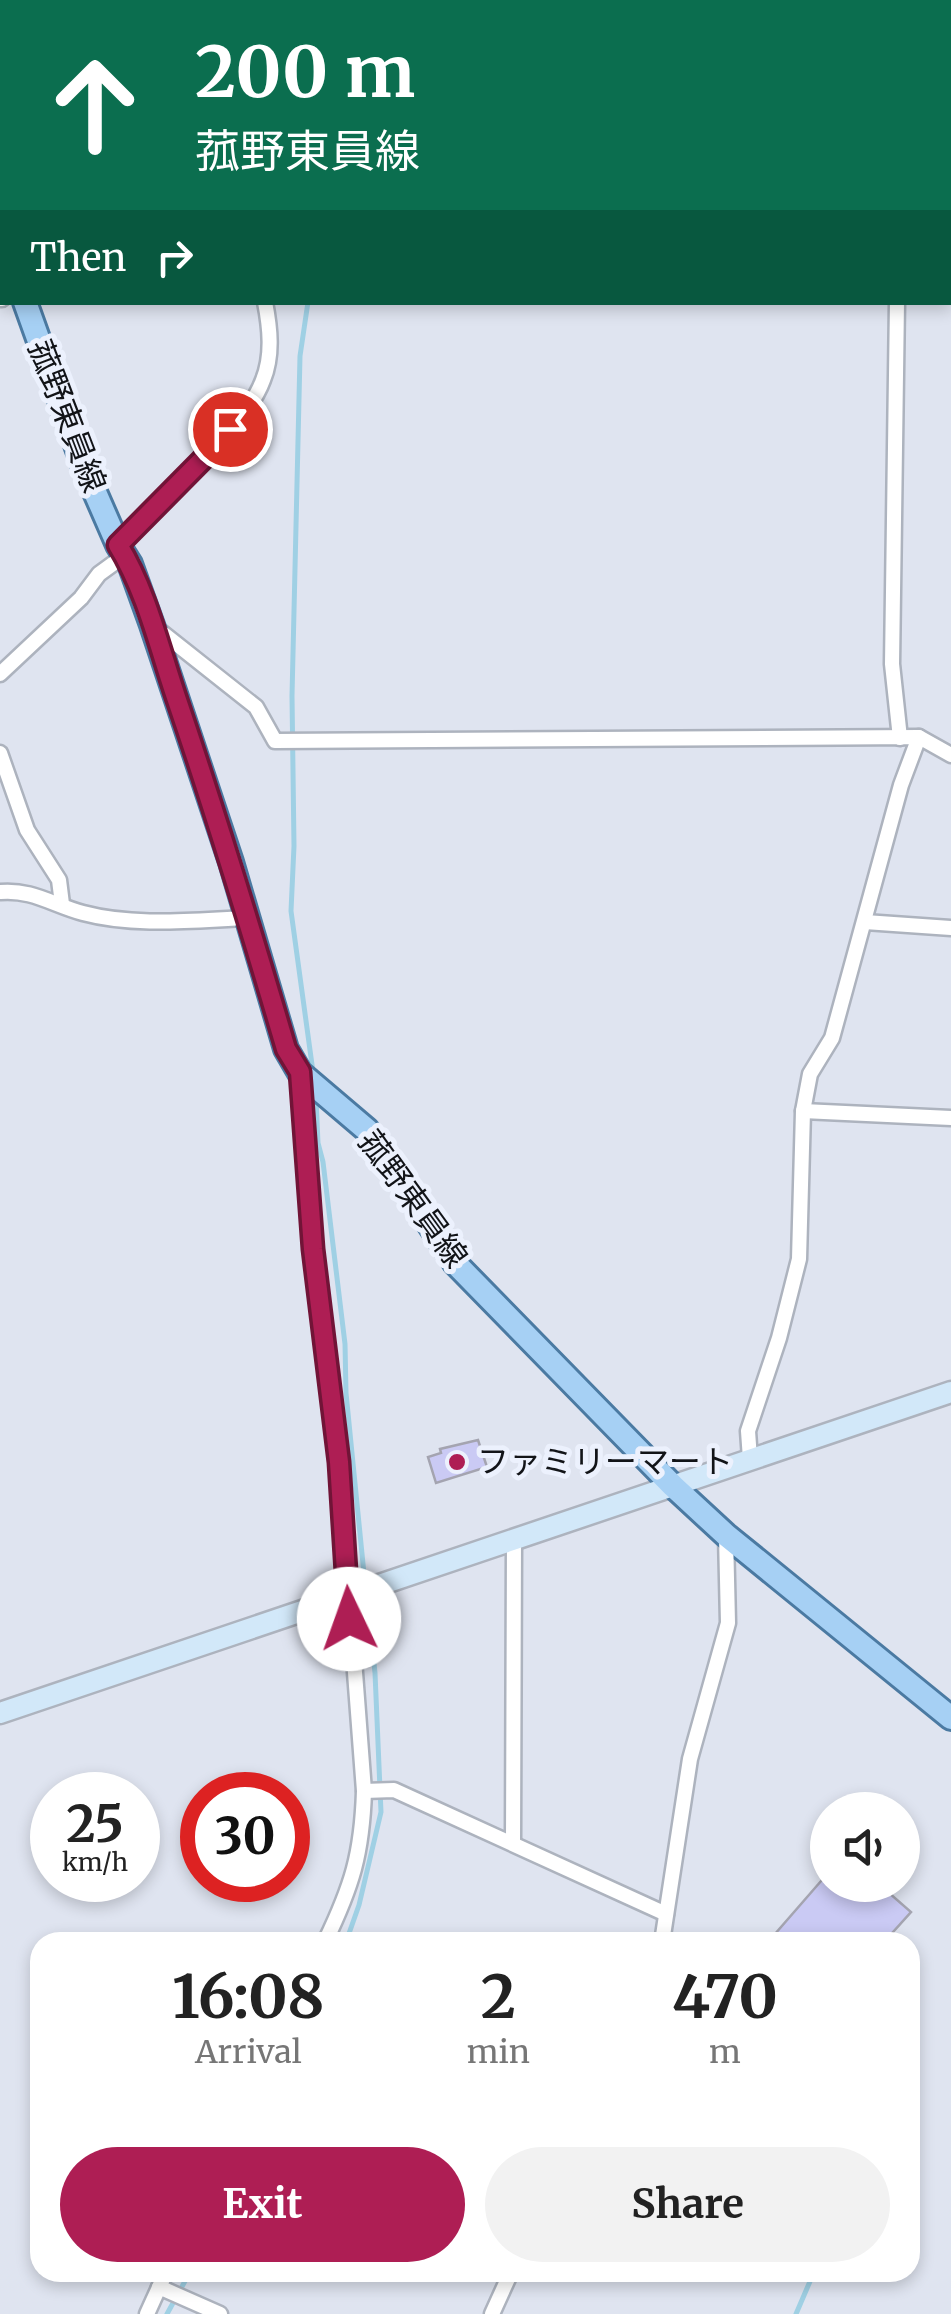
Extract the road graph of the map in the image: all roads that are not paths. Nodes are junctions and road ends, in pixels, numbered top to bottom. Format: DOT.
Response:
graph roads {
  1 [pos="26,305"];
  2 [pos="265,305"];
  3 [pos="897,305"];
  4 [pos="121,550"];
  5 [pos="152,625"];
  6 [pos="0,674"];
  7 [pos="919,737"];
  8 [pos="900,738"];
  9 [pos="0,754"];
  10 [pos="951,755"];
  11 [pos="0,892"];
  12 [pos="62,904"];
  13 [pos="248,918"];
  14 [pos="865,922"];
  15 [pos="951,928"];
  16 [pos="305,1077"];
  17 [pos="803,1111"];
  18 [pos="951,1118"];
  19 [pos="951,1392"];
  20 [pos="750,1459"];
  21 [pos="672,1486"];
  22 [pos="726,1535"];
  23 [pos="514,1540"];
  24 [pos="361,1592"];
  25 [pos="0,1713"];
  26 [pos="951,1718"];
  27 [pos="366,1791"];
  28 [pos="512,1842"];
  29 [pos="666,1914"];
  30 [pos="330,1932"];
  31 [pos="663,1932"];
  32 [pos="507,2282"];
  33 [pos="164,2283"];
  34 [pos="147,2314"];
  35 [pos="220,2314"];
  36 [pos="492,2314"];
  1 -- 4 [label="main road, 菰野東員線"];
  2 -- 4 [label="street"];
  3 -- 8 [label="street"];
  4 -- 5 [label="main road, 菰野東員線"];
  4 -- 6 [label="street"];
  5 -- 8 [label="street"];
  5 -- 13 [label="main road, 菰野東員線"];
  7 -- 8 [label="street"];
  7 -- 10 [label="street"];
  7 -- 14 [label="street"];
  9 -- 12 [label="street"];
  11 -- 12 [label="street"];
  12 -- 13 [label="street"];
  13 -- 16 [label="main road, 菰野東員線"];
  14 -- 15 [label="street"];
  14 -- 17 [label="street"];
  16 -- 21 [label="main road, 菰野東員線"];
  16 -- 24 [label="street"];
  17 -- 18 [label="street"];
  17 -- 20 [label="street"];
  19 -- 20 [label="main road"];
  20 -- 21 [label="main road"];
  21 -- 22 [label="main road, 菰野東員線"];
  21 -- 23 [label="main road"];
  22 -- 26 [label="main road, 菰野東員線"];
  22 -- 29 [label="street"];
  23 -- 24 [label="main road"];
  23 -- 28 [label="street"];
  24 -- 25 [label="main road"];
  24 -- 27 [label="street"];
  27 -- 28 [label="street"];
  27 -- 30 [label="street"];
  28 -- 29 [label="street"];
  29 -- 31 [label="street"];
  32 -- 36 [label="street"];
  33 -- 34 [label="street"];
  33 -- 35 [label="street"];
}
